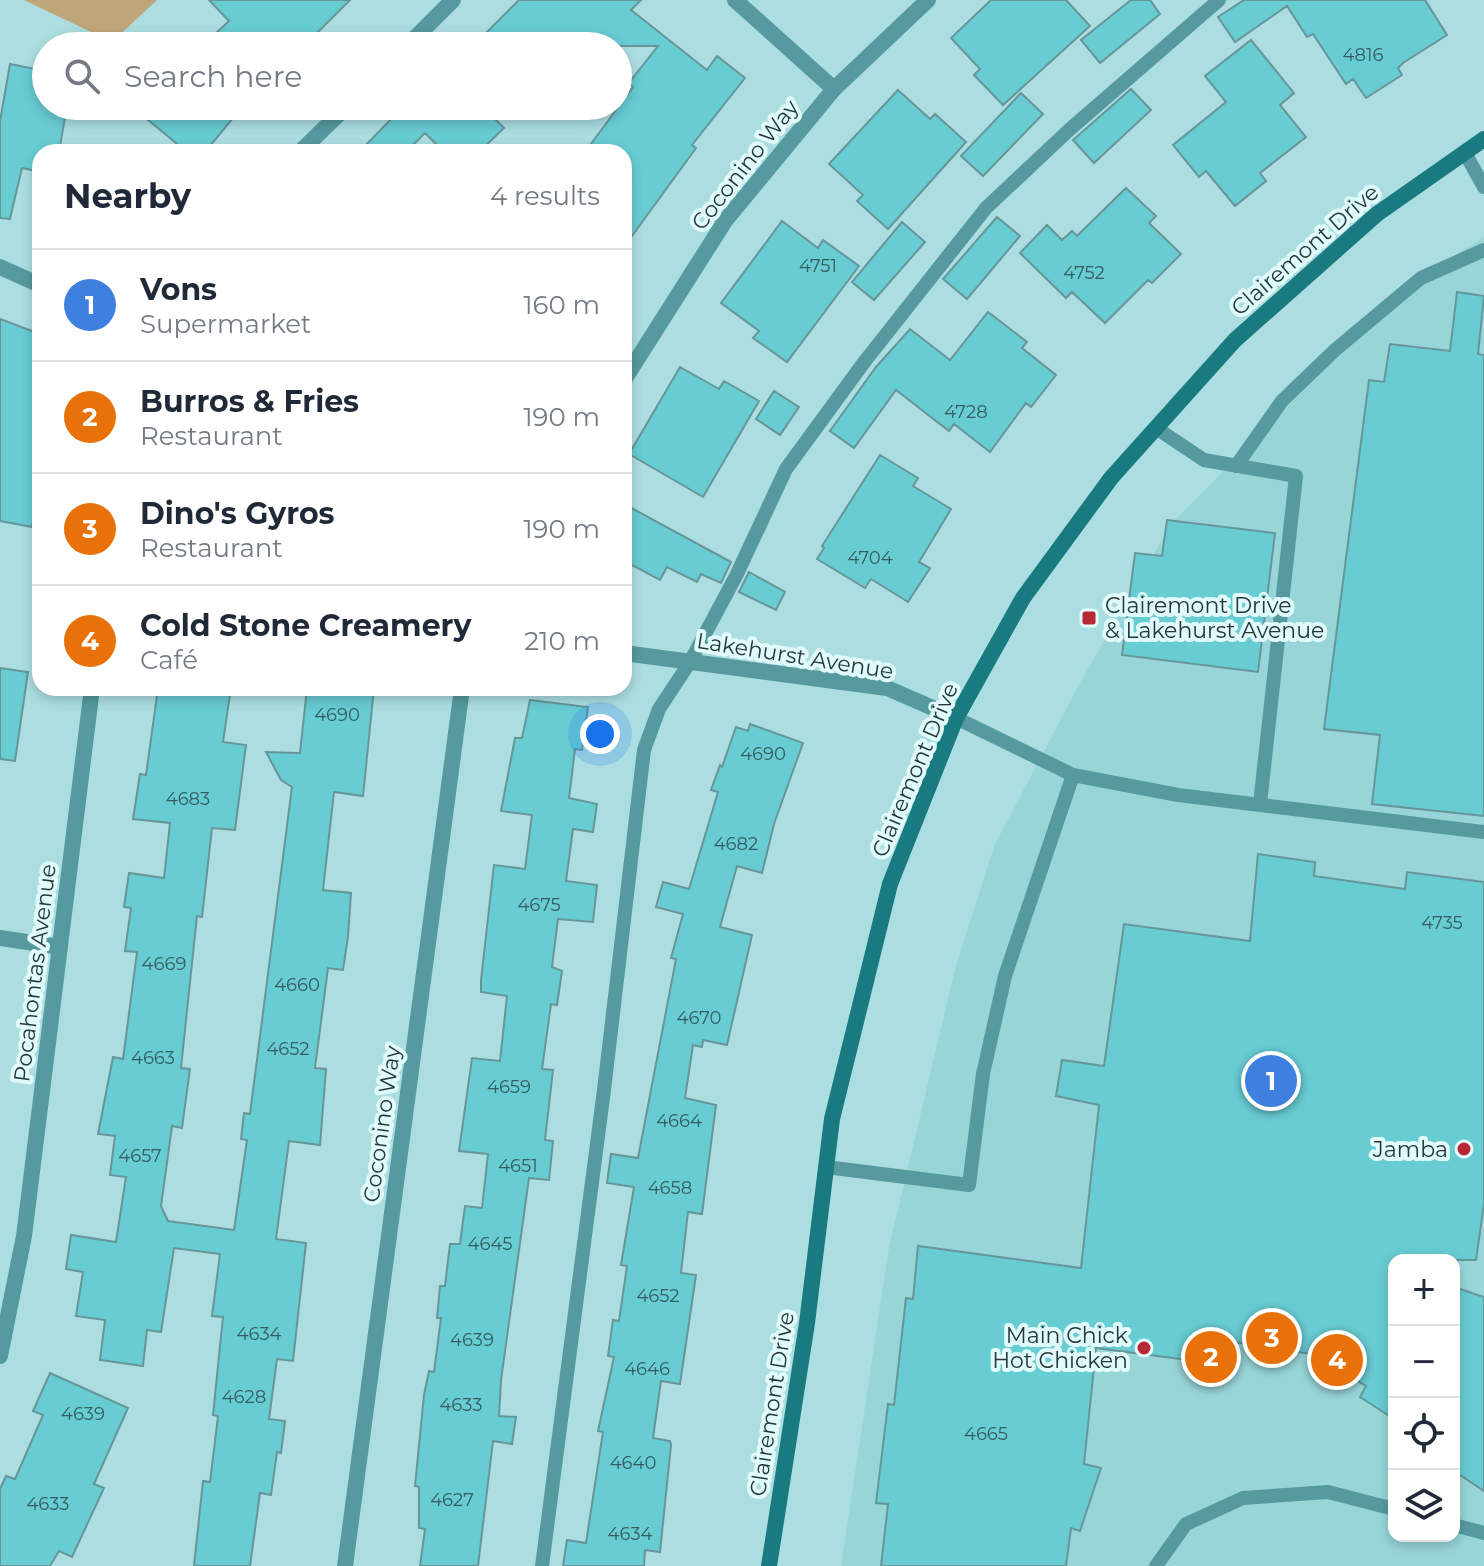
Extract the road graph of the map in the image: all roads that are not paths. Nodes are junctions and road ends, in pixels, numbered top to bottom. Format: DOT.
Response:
graph roads {
  1 [pos="453,0"];
  2 [pos="735,0"];
  3 [pos="928,0"];
  4 [pos="1219,0"];
  5 [pos="421,32"];
  6 [pos="834,89"];
  7 [pos="333,120"];
  8 [pos="1484,139"];
  9 [pos="308,144"];
  10 [pos="1465,153"];
  11 [pos="1484,187"];
  12 [pos="1484,250"];
  13 [pos="0,267"];
  14 [pos="32,281"];
  15 [pos="632,367"];
  16 [pos="1156,428"];
  17 [pos="1236,466"];
  18 [pos="632,654"];
  19 [pos="690,662"];
  20 [pos="91,696"];
  21 [pos="461,696"];
  22 [pos="956,718"];
  23 [pos="1073,775"];
  24 [pos="1260,804"];
  25 [pos="1484,832"];
  26 [pos="0,938"];
  27 [pos="60,947"];
  28 [pos="826,1167"];
  29 [pos="0,1356"];
  30 [pos="1388,1507"];
  31 [pos="1460,1527"];
  32 [pos="1484,1533"];
  33 [pos="345,1566"];
  34 [pos="542,1566"];
  35 [pos="769,1566"];
  36 [pos="1156,1566"];
  1 -- 5 [label="street"];
  2 -- 6 [label="street"];
  3 -- 6 [label="street, Coconino Way"];
  4 -- 19 [label="lane"];
  6 -- 15 [label="street, Coconino Way"];
  7 -- 9 [label="street"];
  8 -- 10 [label="main road, Clairemont Drive"];
  10 -- 11 [label="lane"];
  10 -- 16 [label="main road, Clairemont Drive"];
  12 -- 17 [label="lane"];
  13 -- 14 [label="street"];
  16 -- 17 [label="lane"];
  16 -- 22 [label="main road, Clairemont Drive"];
  17 -- 24 [label="lane"];
  18 -- 19 [label="street, Lakehurst Avenue"];
  19 -- 22 [label="street, Lakehurst Avenue"];
  19 -- 34 [label="lane"];
  20 -- 27 [label="street, Pocahontas Avenue"];
  21 -- 33 [label="street, Coconino Way"];
  22 -- 23 [label="lane"];
  22 -- 28 [label="main road, Clairemont Drive"];
  23 -- 24 [label="lane"];
  23 -- 28 [label="lane"];
  24 -- 25 [label="lane"];
  26 -- 27 [label="street"];
  27 -- 29 [label="street, Pocahontas Avenue"];
  28 -- 35 [label="main road, Clairemont Drive"];
  30 -- 36 [label="lane"];
  31 -- 32 [label="lane"];
}
